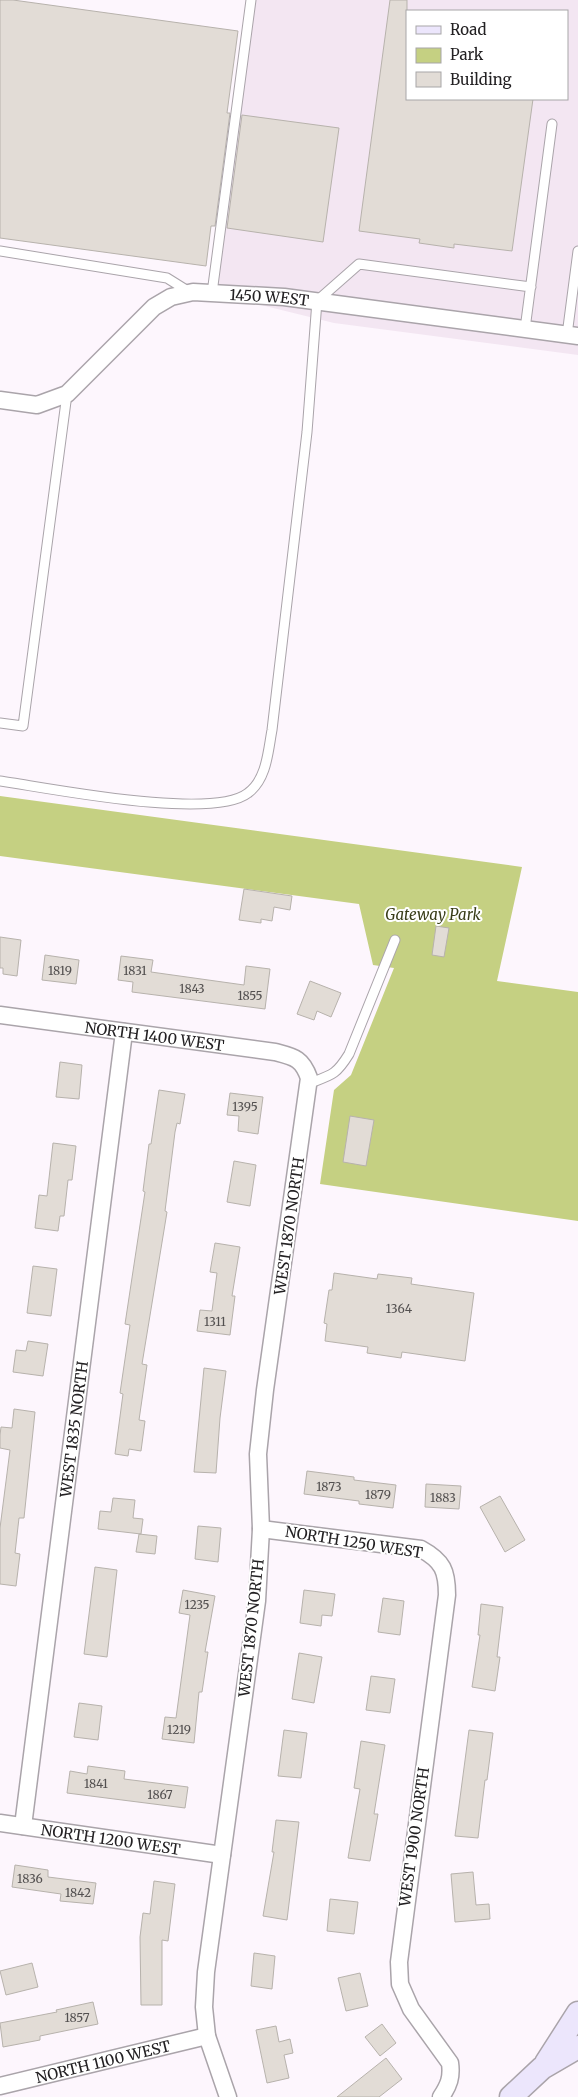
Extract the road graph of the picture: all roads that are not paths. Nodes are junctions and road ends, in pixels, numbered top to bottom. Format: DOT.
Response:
graph roads {
  1 [pos="251,0"];
  2 [pos="552,124"];
  3 [pos="0,251"];
  4 [pos="578,251"];
  5 [pos="531,287"];
  6 [pos="191,293"];
  7 [pos="212,293"];
  8 [pos="317,301"];
  9 [pos="525,329"];
  10 [pos="572,336"];
  11 [pos="67,394"];
  12 [pos="0,400"];
  13 [pos="0,723"];
  14 [pos="0,781"];
  15 [pos="395,940"];
  16 [pos="0,1015"];
  17 [pos="124,1032"];
  18 [pos="307,1075"];
  19 [pos="261,1528"];
  20 [pos="443,1566"];
  21 [pos="0,1823"];
  22 [pos="23,1826"];
  23 [pos="222,1855"];
  24 [pos="578,2013"];
  25 [pos="207,2036"];
  26 [pos="578,2047"];
  27 [pos="542,2068"];
  28 [pos="0,2086"];
  29 [pos="442,2095"];
  30 [pos="228,2097"];
  31 [pos="511,2097"];
  1 -- 7 [label="lane"];
  2 -- 5 [label="lane"];
  3 -- 6 [label="lane"];
  4 -- 10 [label="lane"];
  5 -- 8 [label="lane"];
  5 -- 9 [label="lane"];
  6 -- 7 [label="street, 1450 WEST"];
  6 -- 11 [label="street, 1450 WEST"];
  7 -- 8 [label="street, 1450 WEST"];
  8 -- 9 [label="street, 1450 WEST"];
  8 -- 14 [label="lane"];
  9 -- 10 [label="street, 1450 WEST"];
  11 -- 12 [label="street, 1450 WEST"];
  11 -- 13 [label="lane"];
  15 -- 18 [label="lane"];
  16 -- 17 [label="street, NORTH 1400 WEST"];
  17 -- 18 [label="street, NORTH 1400 WEST"];
  17 -- 22 [label="street, WEST 1835 NORTH"];
  18 -- 19 [label="street, WEST 1870 NORTH"];
  19 -- 20 [label="street, NORTH 1250 WEST"];
  19 -- 23 [label="street, WEST 1870 NORTH"];
  20 -- 29 [label="street, WEST 1900 NORTH"];
  21 -- 22 [label="street, NORTH 1200 WEST"];
  22 -- 23 [label="street, NORTH 1200 WEST"];
  23 -- 25 [label="street, WEST 1870 NORTH"];
  24 -- 27 [label="main road"];
  25 -- 28 [label="street, NORTH 1100 WEST"];
  25 -- 30 [label="street, WEST 1870 NORTH"];
  26 -- 27 [label="main road"];
  27 -- 31 [label="main road"];
}
